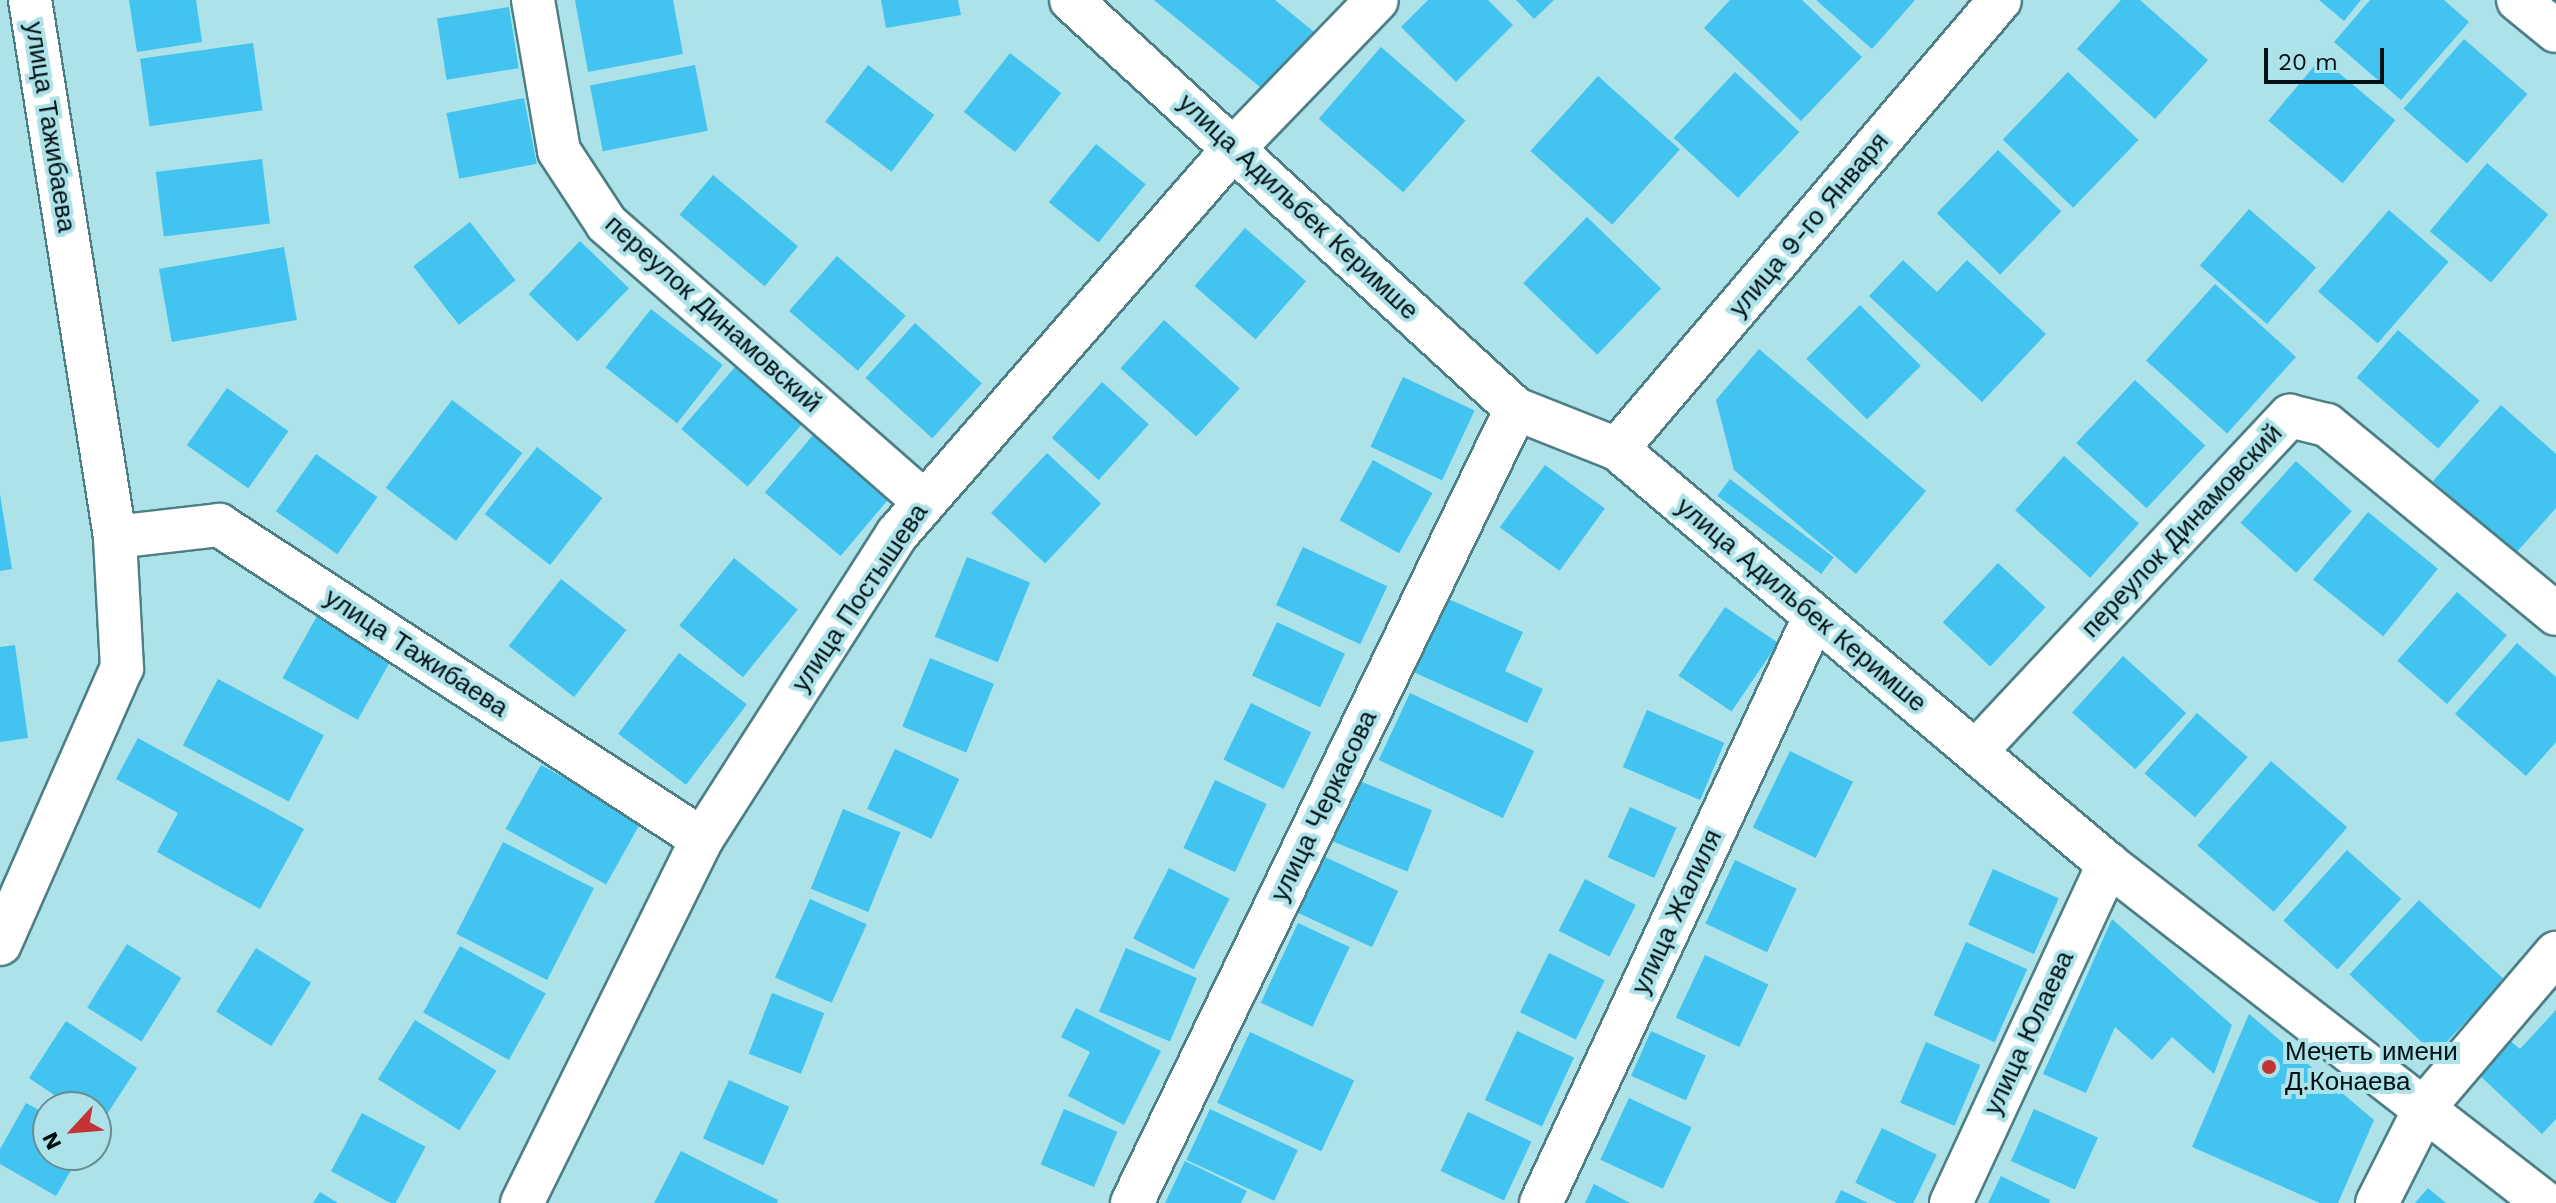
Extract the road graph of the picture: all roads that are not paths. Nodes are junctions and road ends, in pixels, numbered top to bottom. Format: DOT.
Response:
graph roads {
  1 [pos="30,0"];
  2 [pos="533,0"];
  3 [pos="1071,0"];
  4 [pos="1377,0"];
  5 [pos="2000,0"];
  6 [pos="2518,0"];
  7 [pos="2556,31"];
  8 [pos="1235,147"];
  9 [pos="1516,409"];
  10 [pos="1617,449"];
  11 [pos="924,502"];
  12 [pos="115,537"];
  13 [pos="2556,614"];
  14 [pos="1813,620"];
  15 [pos="1977,750"];
  16 [pos="702,839"];
  17 [pos="2108,864"];
  18 [pos="0,944"];
  19 [pos="2556,953"];
  20 [pos="2427,1104"];
  21 [pos="522,1203"];
  22 [pos="1132,1203"];
  23 [pos="1541,1203"];
  24 [pos="1951,1203"];
  25 [pos="2377,1203"];
  26 [pos="2545,1203"];
  1 -- 12 [label="street, улица Тажибаева"];
  2 -- 11 [label="street, переулок Динамовский"];
  3 -- 8 [label="street, улица Адильбек Керимше"];
  4 -- 8 [label="street, улица Постышева"];
  5 -- 10 [label="street, улица 9-го Января"];
  6 -- 7 [label="street"];
  8 -- 9 [label="street, улица Адильбек Керимше"];
  8 -- 11 [label="street, улица Постышева"];
  9 -- 10 [label="street, улица Адильбек Керимше"];
  9 -- 22 [label="street, улица Черкасова"];
  10 -- 14 [label="street, улица Адильбек Керимше"];
  11 -- 16 [label="street, улица Постышева"];
  12 -- 16 [label="street, улица Тажибаева"];
  12 -- 18 [label="street, улица Тажибаева"];
  13 -- 15 [label="street, переулок Динамовский"];
  14 -- 15 [label="street, улица Адильбек Керимше"];
  14 -- 23 [label="street, улица Жалиля"];
  15 -- 17 [label="street, улица Адильбек Керимше"];
  16 -- 21 [label="street, улица Постышева"];
  17 -- 20 [label="street, улица Адильбек Керимше"];
  17 -- 24 [label="street, улица Юлаева"];
  19 -- 20 [label="street"];
  20 -- 25 [label="street"];
  20 -- 26 [label="street, улица Адильбек Керимше"];
}
